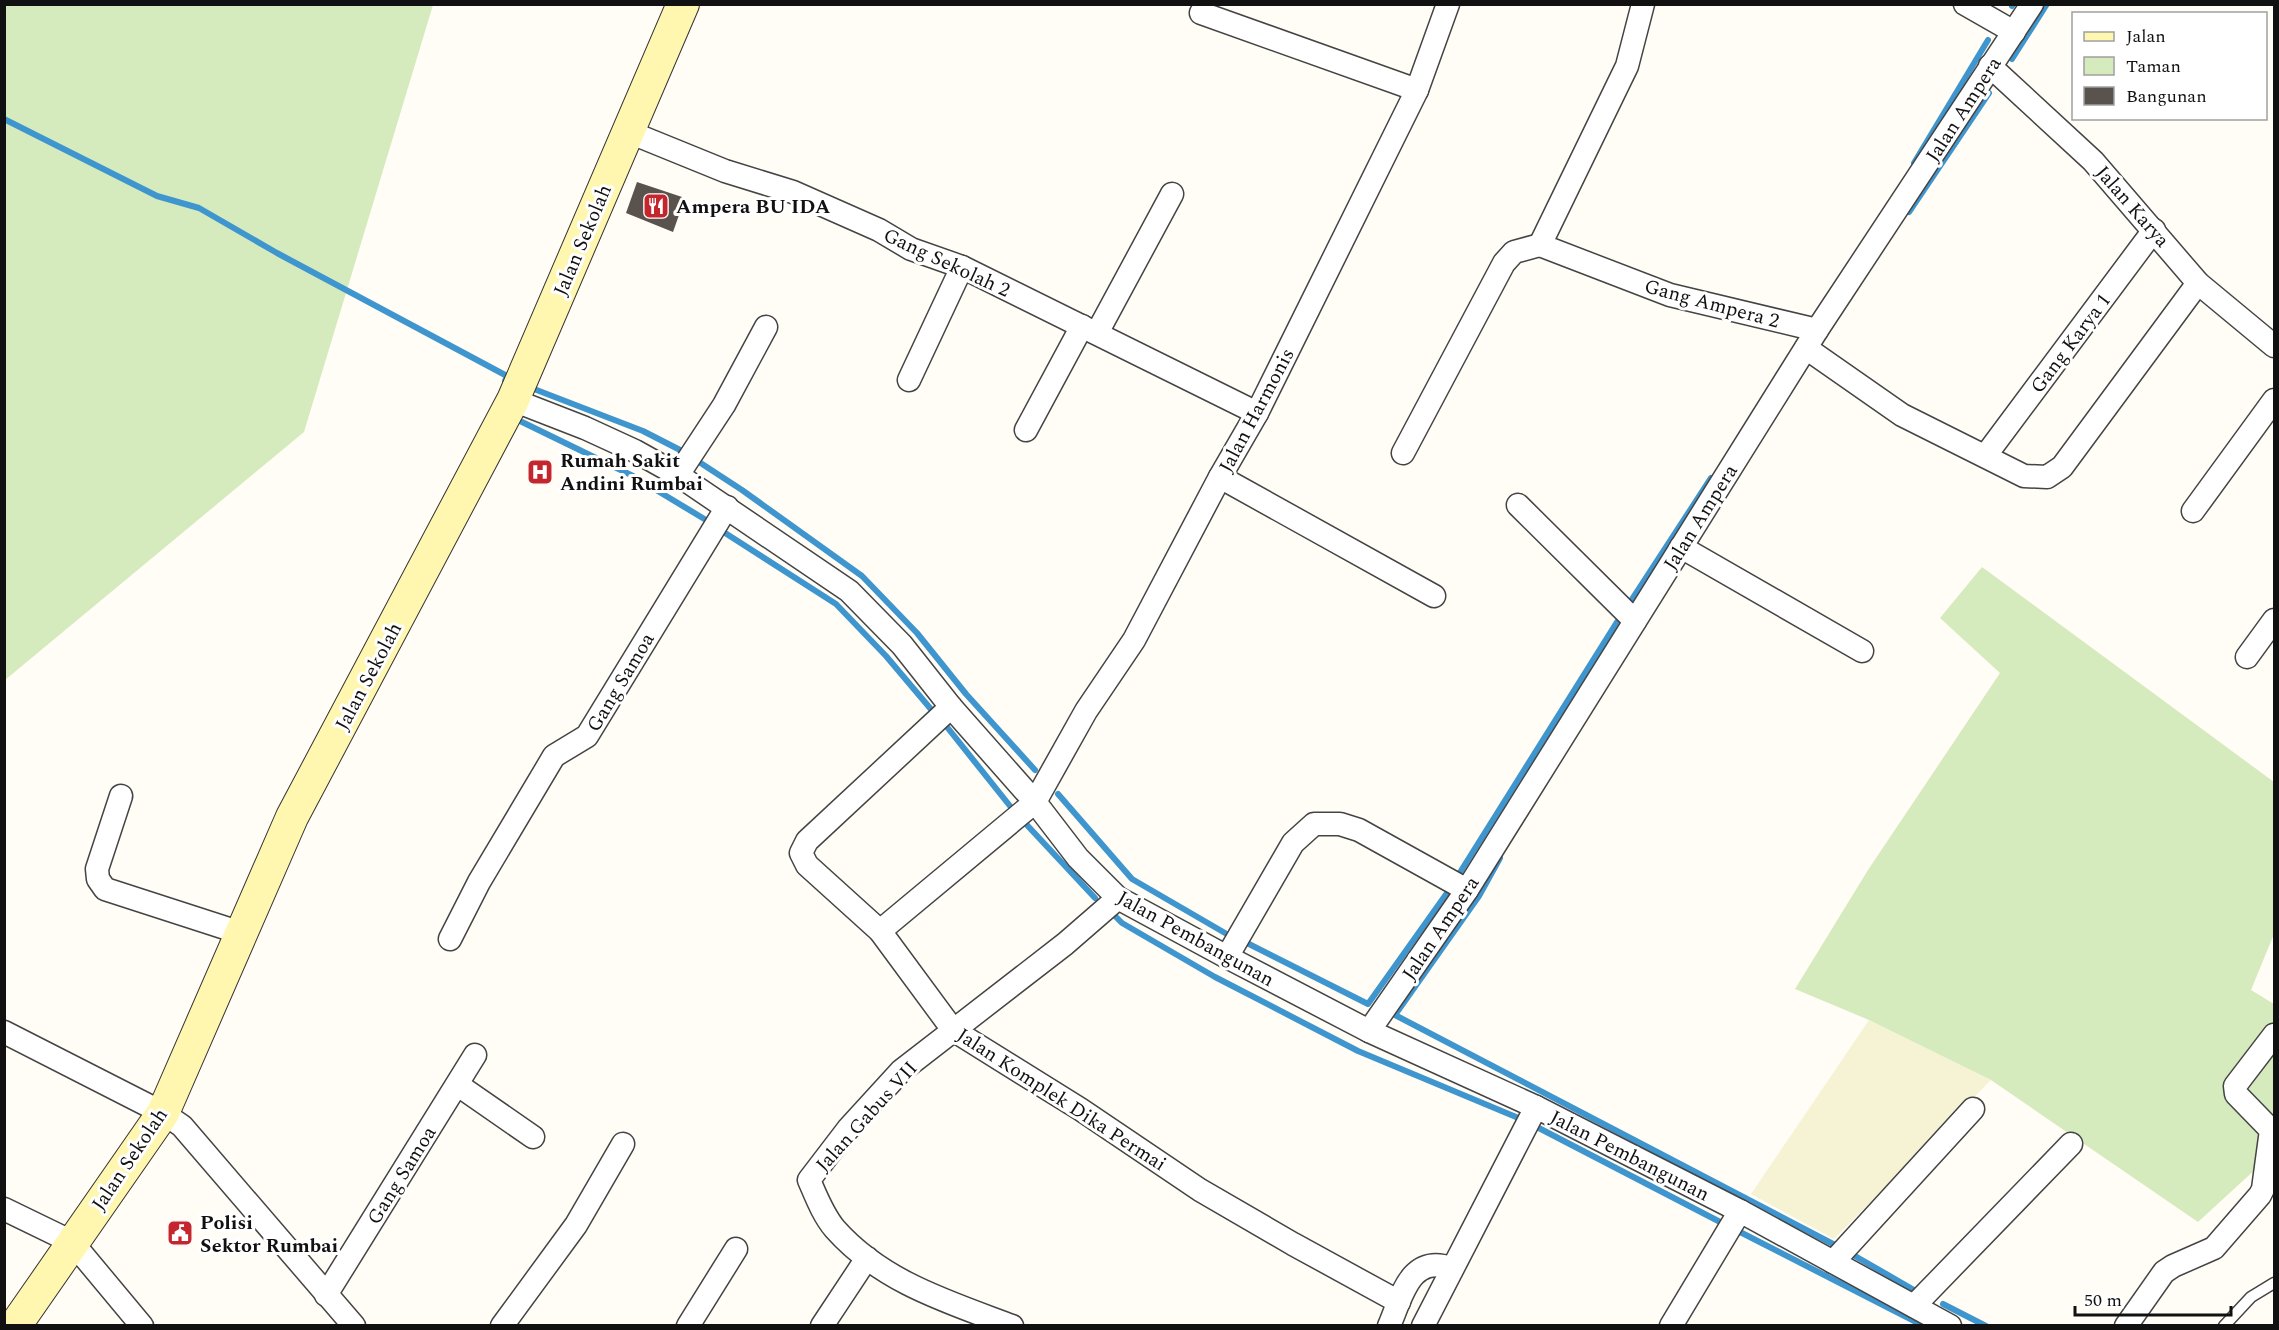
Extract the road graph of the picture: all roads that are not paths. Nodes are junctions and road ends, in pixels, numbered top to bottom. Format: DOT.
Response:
graph roads {
  1 [pos="683,4"];
  2 [pos="1448,4"];
  3 [pos="1643,4"];
  4 [pos="1965,4"];
  5 [pos="2032,4"];
  6 [pos="1201,13"];
  7 [pos="2014,32"];
  8 [pos="1990,66"];
  9 [pos="1418,90"];
  10 [pos="629,132"];
  11 [pos="1172,194"];
  12 [pos="2154,230"];
  13 [pos="1540,245"];
  14 [pos="962,267"];
  15 [pos="2198,283"];
  16 [pos="766,327"];
  17 [pos="1089,330"];
  18 [pos="1812,339"];
  19 [pos="2274,346"];
  20 [pos="909,380"];
  21 [pos="513,400"];
  22 [pos="2274,400"];
  23 [pos="1257,413"];
  24 [pos="1026,430"];
  25 [pos="1403,453"];
  26 [pos="1986,455"];
  27 [pos="678,475"];
  28 [pos="1220,477"];
  29 [pos="1518,506"];
  30 [pos="727,507"];
  31 [pos="2193,512"];
  32 [pos="1681,547"];
  33 [pos="1434,596"];
  34 [pos="2274,620"];
  35 [pos="1635,621"];
  36 [pos="1862,651"];
  37 [pos="2247,657"];
  38 [pos="951,707"];
  39 [pos="121,796"];
  40 [pos="1035,802"];
  41 [pos="1467,890"];
  42 [pos="1119,898"];
  43 [pos="880,932"];
  44 [pos="241,933"];
  45 [pos="450,939"];
  46 [pos="1227,957"];
  47 [pos="952,1030"];
  48 [pos="1369,1031"];
  49 [pos="4,1032"];
  50 [pos="2274,1035"];
  51 [pos="475,1055"];
  52 [pos="458,1085"];
  53 [pos="1536,1107"];
  54 [pos="1973,1109"];
  55 [pos="163,1113"];
  56 [pos="533,1137"];
  57 [pos="623,1144"];
  58 [pos="2071,1144"];
  59 [pos="4,1209"];
  60 [pos="1740,1212"];
  61 [pos="72,1242"];
  62 [pos="736,1249"];
  63 [pos="867,1258"];
  64 [pos="1833,1262"];
  65 [pos="1451,1268"];
  66 [pos="2274,1283"];
  67 [pos="326,1295"];
  68 [pos="1399,1302"];
  69 [pos="1914,1306"];
  70 [pos="15,1326"];
  71 [pos="142,1326"];
  72 [pos="354,1326"];
  73 [pos="502,1326"];
  74 [pos="688,1326"];
  75 [pos="822,1326"];
  76 [pos="1012,1326"];
  77 [pos="1389,1326"];
  78 [pos="1423,1326"];
  79 [pos="1671,1326"];
  80 [pos="1950,1326"];
  81 [pos="2126,1326"];
  82 [pos="2224,1326"];
  1 -- 10 [label="street, Jalan Sekolah"];
  2 -- 9 [label="street, Jalan Harmonis"];
  3 -- 13 [label="street"];
  4 -- 7 [label="street"];
  5 -- 7 [label="street, Jalan Ampera"];
  6 -- 9 [label="street"];
  7 -- 8 [label="street, Jalan Ampera"];
  8 -- 12 [label="street, Jalan Karya"];
  8 -- 18 [label="street, Jalan Ampera"];
  9 -- 23 [label="street, Jalan Harmonis"];
  10 -- 14 [label="street, Gang Sekolah 2"];
  10 -- 21 [label="street, Jalan Sekolah"];
  11 -- 17 [label="street"];
  12 -- 15 [label="street, Jalan Karya"];
  12 -- 26 [label="street, Gang Karya 1"];
  13 -- 18 [label="street, Gang Ampera 2"];
  13 -- 25 [label="street"];
  14 -- 17 [label="street, Gang Sekolah 2"];
  14 -- 20 [label="street"];
  15 -- 19 [label="street, Jalan Karya"];
  15 -- 26 [label="street"];
  16 -- 27 [label="street"];
  17 -- 23 [label="street, Gang Sekolah 2"];
  17 -- 24 [label="street"];
  18 -- 26 [label="street"];
  18 -- 32 [label="street, Jalan Ampera"];
  21 -- 27 [label="street, Jalan Pembangunan"];
  21 -- 44 [label="street, Jalan Sekolah"];
  22 -- 31 [label="street"];
  23 -- 28 [label="street, Jalan Harmonis"];
  27 -- 30 [label="street, Jalan Pembangunan"];
  28 -- 33 [label="street"];
  28 -- 40 [label="street, Jalan Harmonis"];
  29 -- 35 [label="street"];
  30 -- 38 [label="street, Jalan Pembangunan"];
  30 -- 45 [label="street, Gang Samoa"];
  32 -- 35 [label="street, Jalan Ampera"];
  32 -- 36 [label="street"];
  34 -- 37 [label="street"];
  35 -- 41 [label="street, Jalan Ampera"];
  38 -- 40 [label="street, Jalan Pembangunan"];
  38 -- 43 [label="street, Jalan Komplek Dika Permai"];
  39 -- 44 [label="street"];
  40 -- 42 [label="street, Jalan Pembangunan"];
  40 -- 43 [label="street"];
  41 -- 46 [label="street"];
  41 -- 48 [label="street, Jalan Ampera"];
  42 -- 46 [label="street, Jalan Pembangunan"];
  42 -- 47 [label="street, Jalan Gabus VII"];
  43 -- 47 [label="street, Jalan Komplek Dika Permai"];
  44 -- 55 [label="street, Jalan Sekolah"];
  46 -- 48 [label="street, Jalan Pembangunan"];
  47 -- 63 [label="street, Jalan Gabus VII"];
  47 -- 68 [label="street, Jalan Komplek Dika Permai"];
  48 -- 53 [label="street, Jalan Pembangunan"];
  49 -- 55 [label="street"];
  50 -- 81 [label="street"];
  51 -- 52 [label="street, Gang Samoa"];
  52 -- 56 [label="street"];
  52 -- 67 [label="street, Gang Samoa"];
  53 -- 60 [label="street, Jalan Pembangunan"];
  53 -- 65 [label="street"];
  54 -- 64 [label="street"];
  55 -- 61 [label="street, Jalan Sekolah"];
  55 -- 67 [label="street"];
  57 -- 73 [label="street"];
  58 -- 69 [label="street"];
  59 -- 61 [label="street"];
  60 -- 64 [label="street, Jalan Pembangunan"];
  60 -- 79 [label="street"];
  61 -- 70 [label="street, Jalan Sekolah"];
  61 -- 71 [label="street"];
  62 -- 74 [label="street"];
  63 -- 75 [label="street"];
  63 -- 76 [label="street"];
  64 -- 69 [label="street, Jalan Pembangunan"];
  65 -- 68 [label="street"];
  65 -- 78 [label="street"];
  66 -- 82 [label="lane"];
  67 -- 72 [label="street"];
  68 -- 77 [label="street"];
  69 -- 80 [label="street, Jalan Pembangunan"];
}
